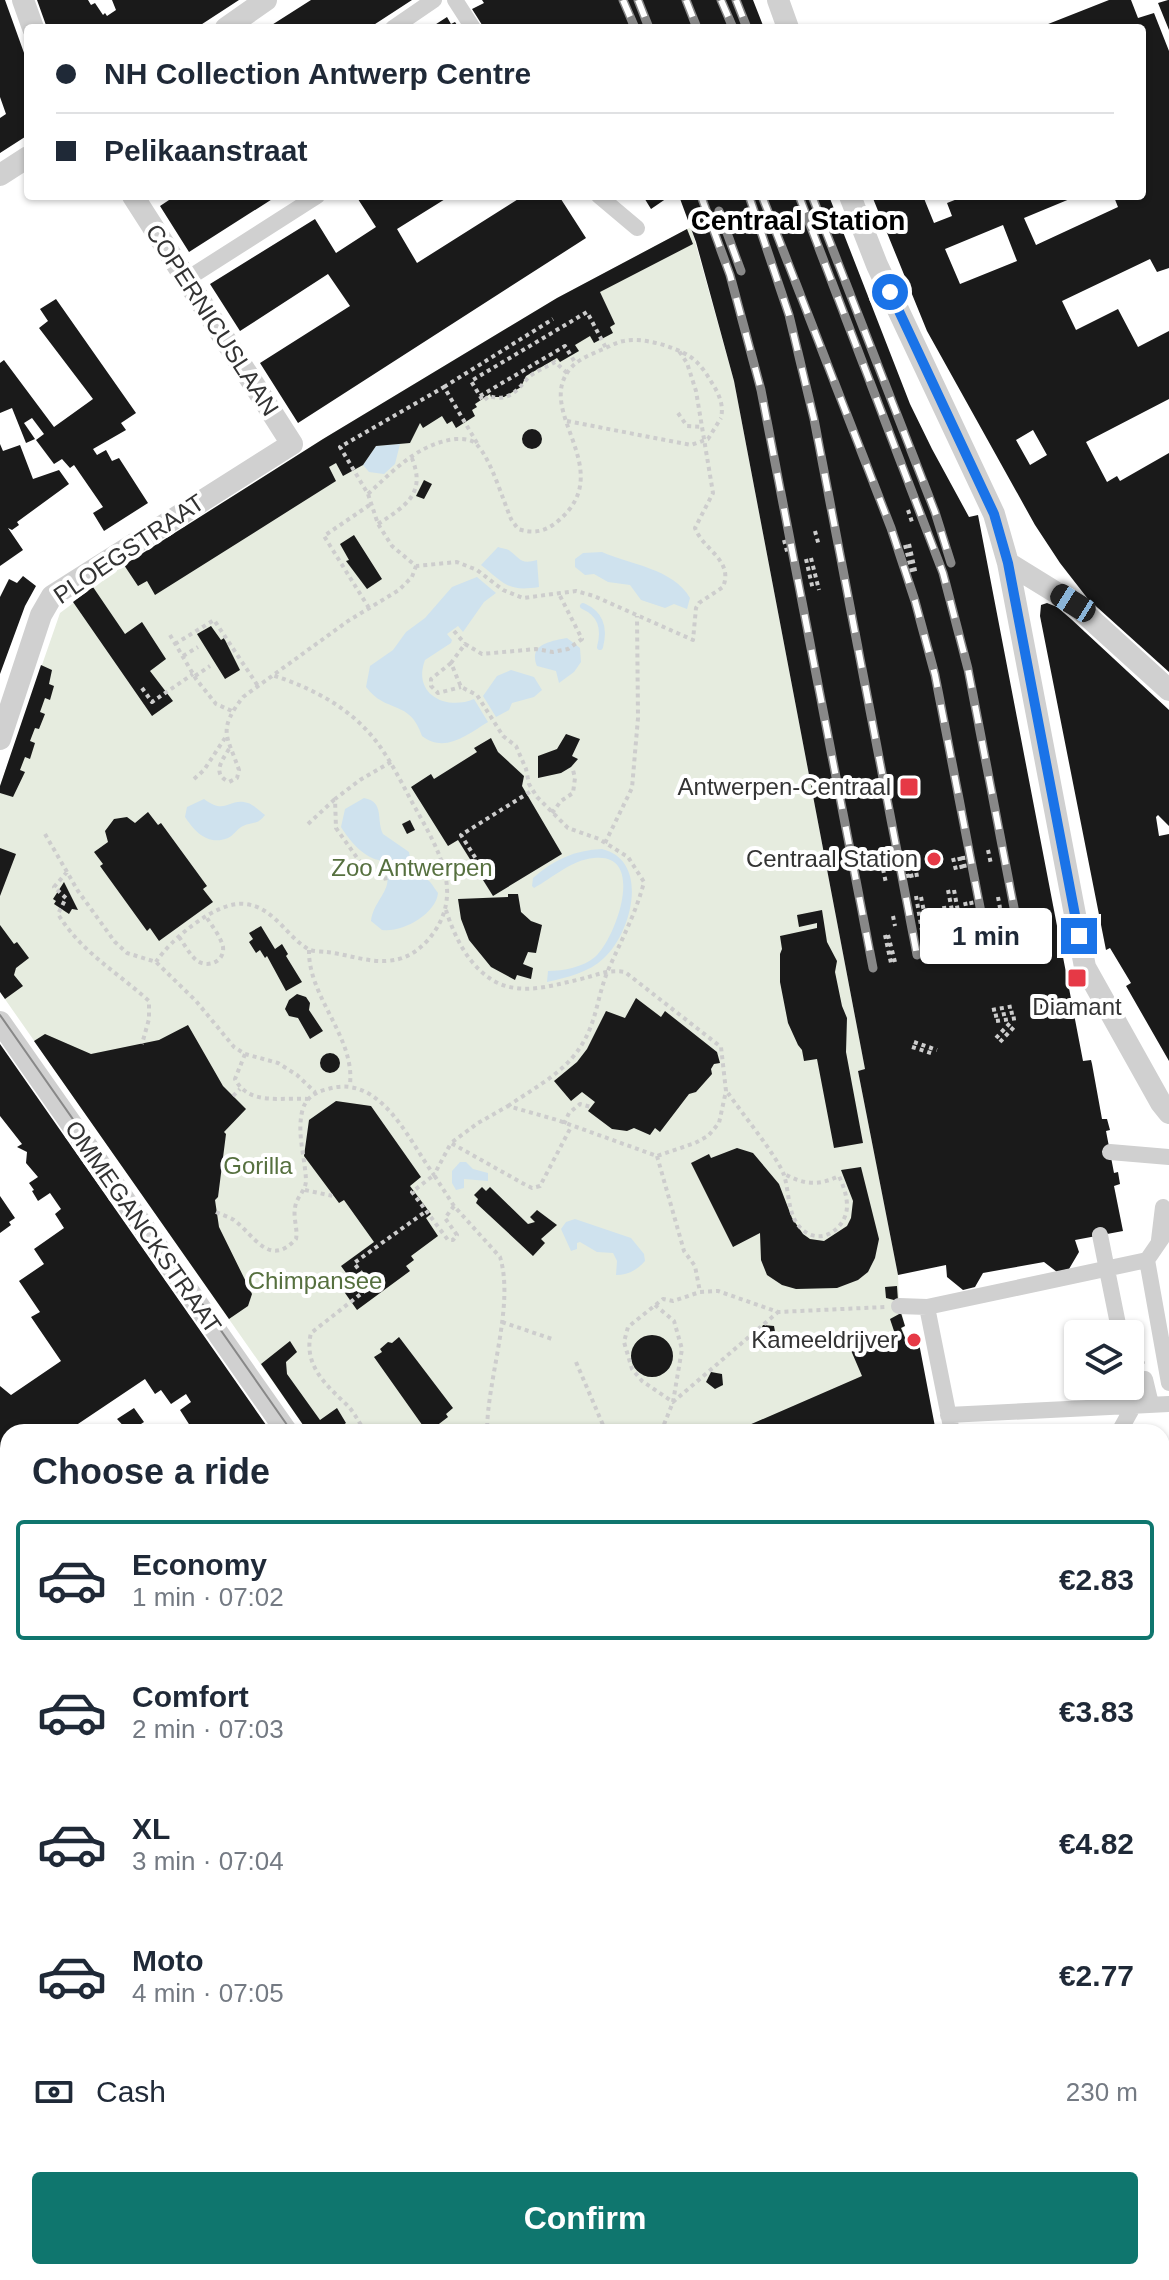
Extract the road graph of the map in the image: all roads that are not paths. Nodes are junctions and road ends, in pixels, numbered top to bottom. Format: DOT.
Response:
graph roads {
  1 [pos="23,0"];
  2 [pos="266,0"];
  3 [pos="434,0"];
  4 [pos="455,0"];
  5 [pos="778,0"];
  6 [pos="32,24"];
  7 [pos="232,24"];
  8 [pos="399,24"];
  9 [pos="470,24"];
  10 [pos="787,24"];
  11 [pos="24,160"];
  12 [pos="0,175"];
  13 [pos="138,200"];
  14 [pos="311,200"];
  15 [pos="604,200"];
  16 [pos="852,200"];
  17 [pos="637,228"];
  18 [pos="187,279"];
  19 [pos="292,444"];
  20 [pos="1008,563"];
  21 [pos="1169,690"];
  22 [pos="0,739"];
  23 [pos="0,1022"];
  24 [pos="1169,1113"];
  25 [pos="1110,1152"];
  26 [pos="1169,1157"];
  27 [pos="1163,1207"];
  28 [pos="1100,1235"];
  29 [pos="1164,1235"];
  30 [pos="1147,1260"];
  31 [pos="1107,1268"];
  32 [pos="899,1306"];
  33 [pos="927,1307"];
  34 [pos="1117,1320"];
  35 [pos="1169,1383"];
  36 [pos="1141,1400"];
  37 [pos="1169,1404"];
  38 [pos="1142,1405"];
  39 [pos="281,1424"];
  40 [pos="950,1424"];
  41 [pos="1126,1424"];
  1 -- 6 [label="street"];
  2 -- 7 [label="street"];
  3 -- 8 [label="street"];
  4 -- 9 [label="street"];
  5 -- 10 [label="street"];
  11 -- 12 [label="street"];
  13 -- 18 [label="street, COPERNICUSLAAN"];
  14 -- 18 [label="street"];
  15 -- 17 [label="street"];
  16 -- 20 [label="street"];
  18 -- 19 [label="street, COPERNICUSLAAN"];
  19 -- 22 [label="street, PLOEGSTRAAT"];
  20 -- 21 [label="street"];
  20 -- 24 [label="street"];
  23 -- 39 [label="street, OMMEGANCKSTRAAT"];
  25 -- 26 [label="street"];
  27 -- 29 [label="street"];
  28 -- 31 [label="street"];
  29 -- 30 [label="street"];
  30 -- 31 [label="street"];
  30 -- 35 [label="street"];
  31 -- 33 [label="street"];
  31 -- 34 [label="street"];
  32 -- 33 [label="street"];
  33 -- 40 [label="street"];
  36 -- 38 [label="street"];
  37 -- 38 [label="street"];
  38 -- 40 [label="street"];
  38 -- 41 [label="street"];
}
